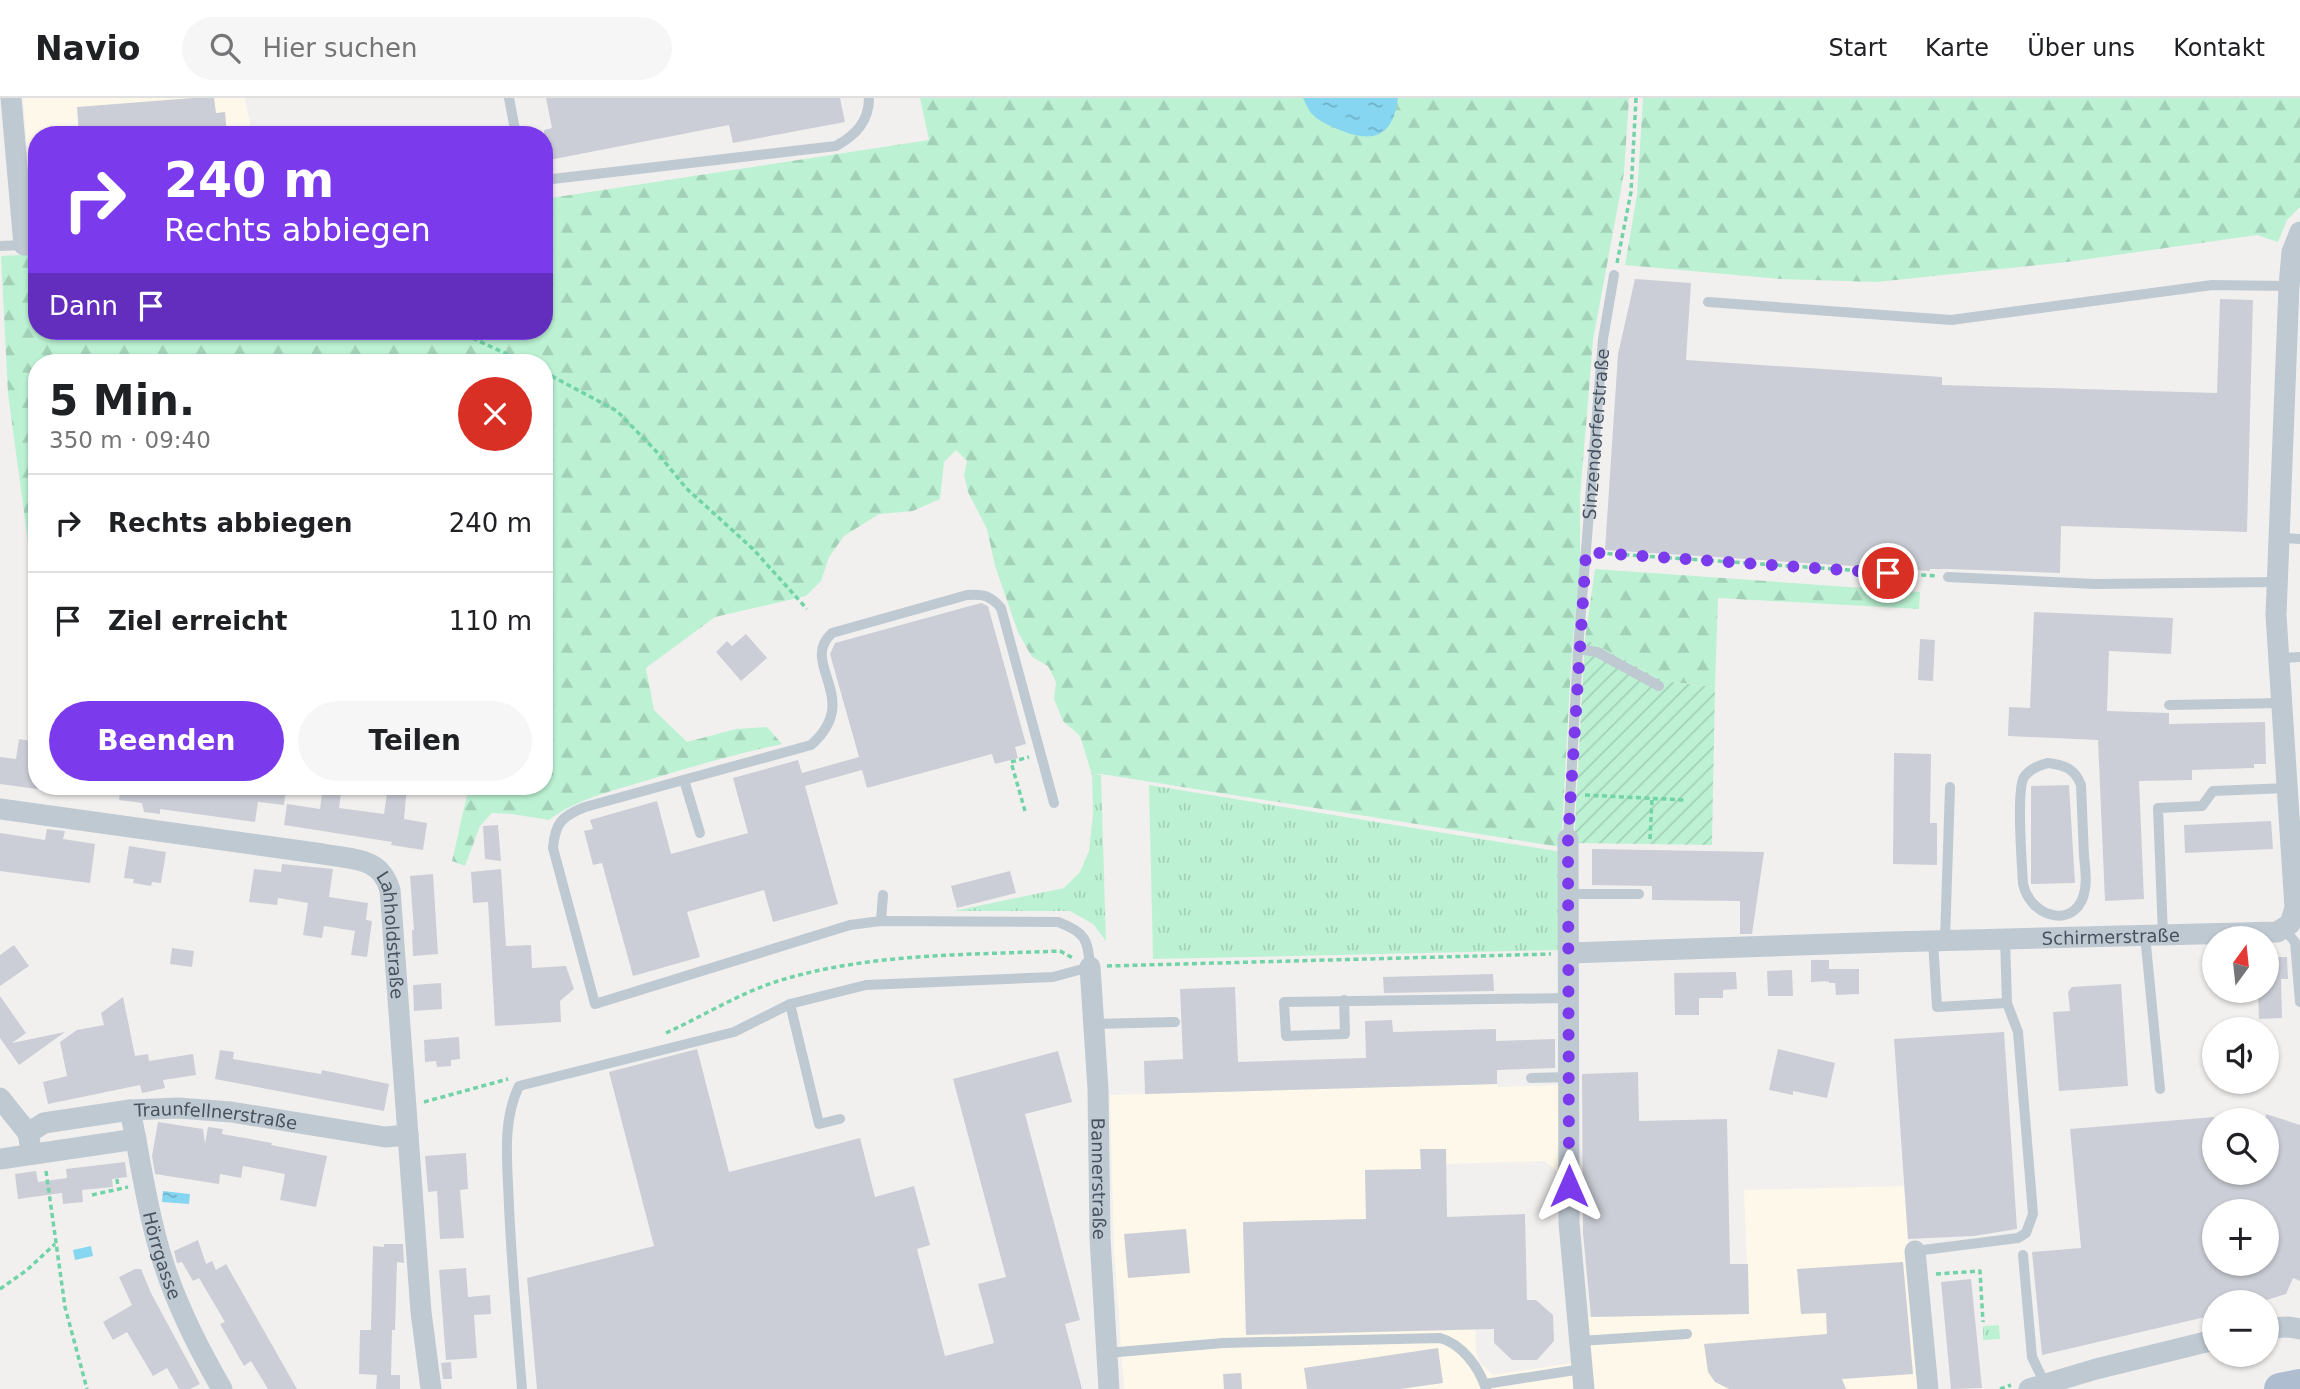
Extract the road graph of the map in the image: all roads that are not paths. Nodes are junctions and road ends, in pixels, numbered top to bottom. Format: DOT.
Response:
graph roads {
  1 [pos="11,98"];
  2 [pos="509,98"];
  3 [pos="869,98"];
  4 [pos="514,126"];
  5 [pos="553,179"];
  6 [pos="28,229"];
  7 [pos="2300,233"];
  8 [pos="28,244"];
  9 [pos="0,246"];
  10 [pos="1614,275"];
  11 [pos="2289,286"];
  12 [pos="1708,302"];
  13 [pos="2294,320"];
  14 [pos="2289,539"];
  15 [pos="1948,578"];
  16 [pos="2277,582"];
  17 [pos="1578,649"];
  18 [pos="2300,657"];
  19 [pos="2278,658"];
  20 [pos="1659,686"];
  21 [pos="2282,703"];
  22 [pos="2169,705"];
  23 [pos="684,780"];
  24 [pos="1950,787"];
  25 [pos="2292,791"];
  26 [pos="1054,803"];
  27 [pos="0,809"];
  28 [pos="700,833"];
  29 [pos="1568,839"];
  30 [pos="2296,857"];
  31 [pos="1569,894"];
  32 [pos="1639,894"];
  33 [pos="883,895"];
  34 [pos="881,921"];
  35 [pos="2057,927"];
  36 [pos="2284,929"];
  37 [pos="2154,935"];
  38 [pos="2005,939"];
  39 [pos="1939,940"];
  40 [pos="1570,953"];
  41 [pos="1090,967"];
  42 [pos="1570,998"];
  43 [pos="1344,1000"];
  44 [pos="2300,1002"];
  45 [pos="2007,1003"];
  46 [pos="789,1004"];
  47 [pos="1175,1022"];
  48 [pos="1094,1024"];
  49 [pos="1570,1077"];
  50 [pos="1531,1078"];
  51 [pos="2160,1089"];
  52 [pos="0,1098"];
  53 [pos="130,1110"];
  54 [pos="840,1119"];
  55 [pos="408,1135"];
  56 [pos="136,1139"];
  57 [pos="35,1150"];
  58 [pos="0,1159"];
  59 [pos="1915,1251"];
  60 [pos="2023,1255"];
  61 [pos="2279,1327"];
  62 [pos="2300,1329"];
  63 [pos="1687,1334"];
  64 [pos="1580,1341"];
  65 [pos="2202,1343"];
  66 [pos="1107,1353"];
  67 [pos="1583,1379"];
  68 [pos="2300,1385"];
  69 [pos="1486,1387"];
  70 [pos="2037,1387"];
  71 [pos="222,1389"];
  72 [pos="431,1389"];
  73 [pos="522,1389"];
  74 [pos="1110,1389"];
  75 [pos="1928,1389"];
  76 [pos="2280,1389"];
  1 -- 6 [label="street"];
  2 -- 4 [label="lane"];
  3 -- 5 [label="lane"];
  7 -- 11 [label="street"];
  8 -- 9 [label="lane"];
  10 -- 17 [label="lane, Sinzendorferstraße"];
  11 -- 12 [label="lane"];
  11 -- 13 [label="street"];
  13 -- 14 [label="street"];
  14 -- 16 [label="street"];
  15 -- 16 [label="lane"];
  16 -- 19 [label="street"];
  17 -- 20 [label="lane"];
  17 -- 29 [label="lane, Sinzendorferstraße"];
  18 -- 19 [label="lane"];
  19 -- 21 [label="street"];
  21 -- 22 [label="lane"];
  21 -- 25 [label="street"];
  23 -- 26 [label="lane"];
  23 -- 28 [label="lane"];
  23 -- 34 [label="lane"];
  24 -- 39 [label="lane"];
  25 -- 30 [label="street"];
  25 -- 37 [label="lane"];
  27 -- 55 [label="street, Lahholdstraße"];
  29 -- 31 [label="street, Sinzendorferstraße"];
  30 -- 36 [label="street"];
  31 -- 32 [label="lane"];
  31 -- 40 [label="street, Sinzendorferstraße"];
  33 -- 34 [label="lane"];
  34 -- 41 [label="lane"];
  35 -- 35 [label="lane"];
  35 -- 37 [label="street, Schirmerstraße"];
  35 -- 38 [label="street, Schirmerstraße"];
  36 -- 37 [label="street, Schirmerstraße"];
  36 -- 44 [label="lane"];
  37 -- 51 [label="lane"];
  38 -- 39 [label="street, Schirmerstraße"];
  38 -- 45 [label="lane"];
  39 -- 40 [label="street, Schirmerstraße"];
  39 -- 45 [label="lane"];
  40 -- 42 [label="street, Sinzendorferstraße"];
  41 -- 46 [label="lane"];
  41 -- 48 [label="street, Bannerstraße"];
  42 -- 43 [label="lane"];
  42 -- 49 [label="street, Sinzendorferstraße"];
  43 -- 43 [label="lane"];
  45 -- 59 [label="lane"];
  46 -- 54 [label="lane"];
  46 -- 73 [label="lane"];
  47 -- 48 [label="lane"];
  48 -- 66 [label="street, Bannerstraße"];
  49 -- 50 [label="lane"];
  49 -- 64 [label="street, Sinzendorferstraße"];
  52 -- 57 [label="street"];
  53 -- 55 [label="street, Traunfellnerstraße"];
  53 -- 56 [label="street, Hörrgasse"];
  53 -- 57 [label="street, Traunfellnerstraße"];
  55 -- 72 [label="street, Lahholdstraße"];
  56 -- 57 [label="street, Traunfellnerstraße"];
  56 -- 71 [label="street, Hörrgasse"];
  57 -- 58 [label="street, Traunfellnerstraße"];
  59 -- 75 [label="street"];
  60 -- 70 [label="lane"];
  61 -- 62 [label="street"];
  63 -- 64 [label="lane"];
  64 -- 67 [label="street, Sinzendorferstraße"];
  65 -- 70 [label="street"];
  66 -- 69 [label="lane"];
  66 -- 74 [label="street, Bannerstraße"];
  67 -- 69 [label="lane"];
  68 -- 76 [label="main road"];
}
